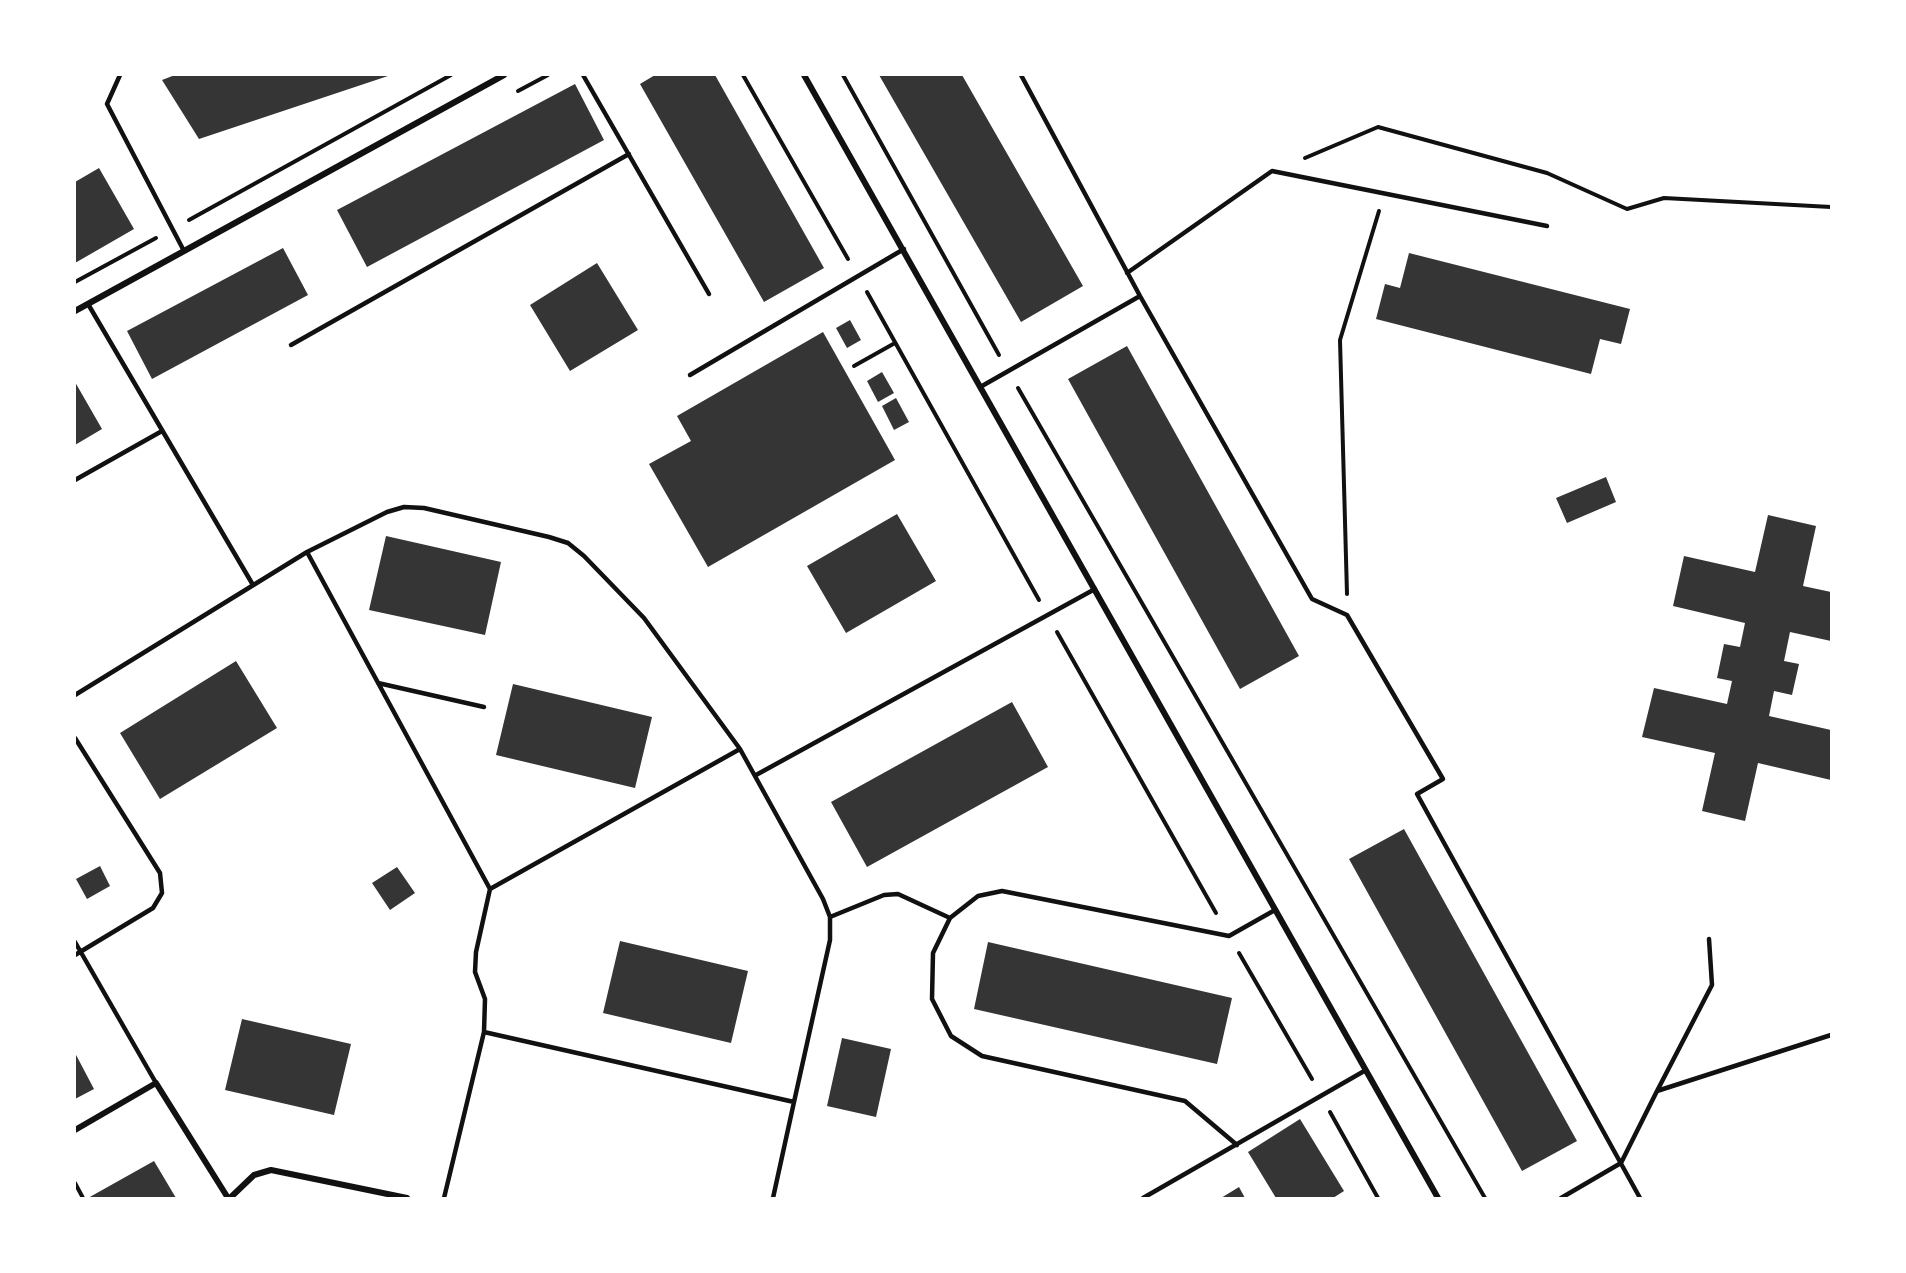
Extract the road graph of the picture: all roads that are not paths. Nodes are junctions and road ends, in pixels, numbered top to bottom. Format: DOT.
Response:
graph roads {
  1 [pos="120,75"];
  2 [pos="504,75"];
  3 [pos="583,75"];
  4 [pos="804,75"];
  5 [pos="1021,75"];
  6 [pos="629,154"];
  7 [pos="1547,226"];
  8 [pos="904,249"];
  9 [pos="184,251"];
  10 [pos="1127,273"];
  11 [pos="709,294"];
  12 [pos="1140,296"];
  13 [pos="88,304"];
  14 [pos="75,311"];
  15 [pos="291,345"];
  16 [pos="690,375"];
  17 [pos="982,386"];
  18 [pos="162,431"];
  19 [pos="75,480"];
  20 [pos="307,552"];
  21 [pos="253,585"];
  22 [pos="1095,588"];
  23 [pos="378,683"];
  24 [pos="75,694"];
  25 [pos="484,707"];
  26 [pos="75,738"];
  27 [pos="740,749"];
  28 [pos="756,776"];
  29 [pos="490,889"];
  30 [pos="1275,910"];
  31 [pos="830,917"];
  32 [pos="950,918"];
  33 [pos="1709,939"];
  34 [pos="75,942"];
  35 [pos="78,953"];
  36 [pos="484,1032"];
  37 [pos="1831,1035"];
  38 [pos="1366,1070"];
  39 [pos="156,1083"];
  40 [pos="1656,1091"];
  41 [pos="794,1101"];
  42 [pos="75,1130"];
  43 [pos="1237,1144"];
  44 [pos="1621,1163"];
  45 [pos="229,1198"];
  46 [pos="407,1198"];
  47 [pos="444,1198"];
  48 [pos="773,1198"];
  49 [pos="1143,1198"];
  50 [pos="1438,1198"];
  51 [pos="1561,1198"];
  52 [pos="1641,1198"];
  1 -- 9 [label="lane"];
  2 -- 9 [label="street"];
  3 -- 6 [label="lane"];
  4 -- 8 [label="street"];
  5 -- 10 [label="lane"];
  6 -- 11 [label="lane"];
  6 -- 15 [label="lane"];
  7 -- 10 [label="lane"];
  8 -- 16 [label="lane"];
  8 -- 17 [label="street"];
  9 -- 13 [label="street"];
  10 -- 12 [label="lane"];
  12 -- 17 [label="lane"];
  12 -- 44 [label="lane"];
  13 -- 14 [label="street"];
  13 -- 18 [label="lane"];
  17 -- 22 [label="street"];
  18 -- 19 [label="lane"];
  18 -- 21 [label="lane"];
  20 -- 21 [label="lane"];
  20 -- 23 [label="lane"];
  20 -- 27 [label="lane"];
  21 -- 24 [label="lane"];
  22 -- 28 [label="lane"];
  22 -- 30 [label="street"];
  23 -- 25 [label="lane"];
  23 -- 29 [label="lane"];
  26 -- 35 [label="lane"];
  27 -- 28 [label="lane"];
  27 -- 29 [label="lane"];
  28 -- 31 [label="lane"];
  29 -- 36 [label="lane"];
  30 -- 32 [label="lane"];
  30 -- 38 [label="street"];
  31 -- 32 [label="lane"];
  31 -- 41 [label="lane"];
  32 -- 43 [label="lane"];
  33 -- 40 [label="lane"];
  34 -- 35 [label="lane"];
  35 -- 39 [label="lane"];
  36 -- 41 [label="lane"];
  36 -- 47 [label="lane"];
  37 -- 40 [label="lane"];
  38 -- 43 [label="lane"];
  38 -- 50 [label="street"];
  39 -- 42 [label="street"];
  39 -- 45 [label="street"];
  40 -- 44 [label="lane"];
  41 -- 48 [label="lane"];
  43 -- 49 [label="lane"];
  44 -- 51 [label="lane"];
  44 -- 52 [label="lane"];
  45 -- 46 [label="street"];
}
